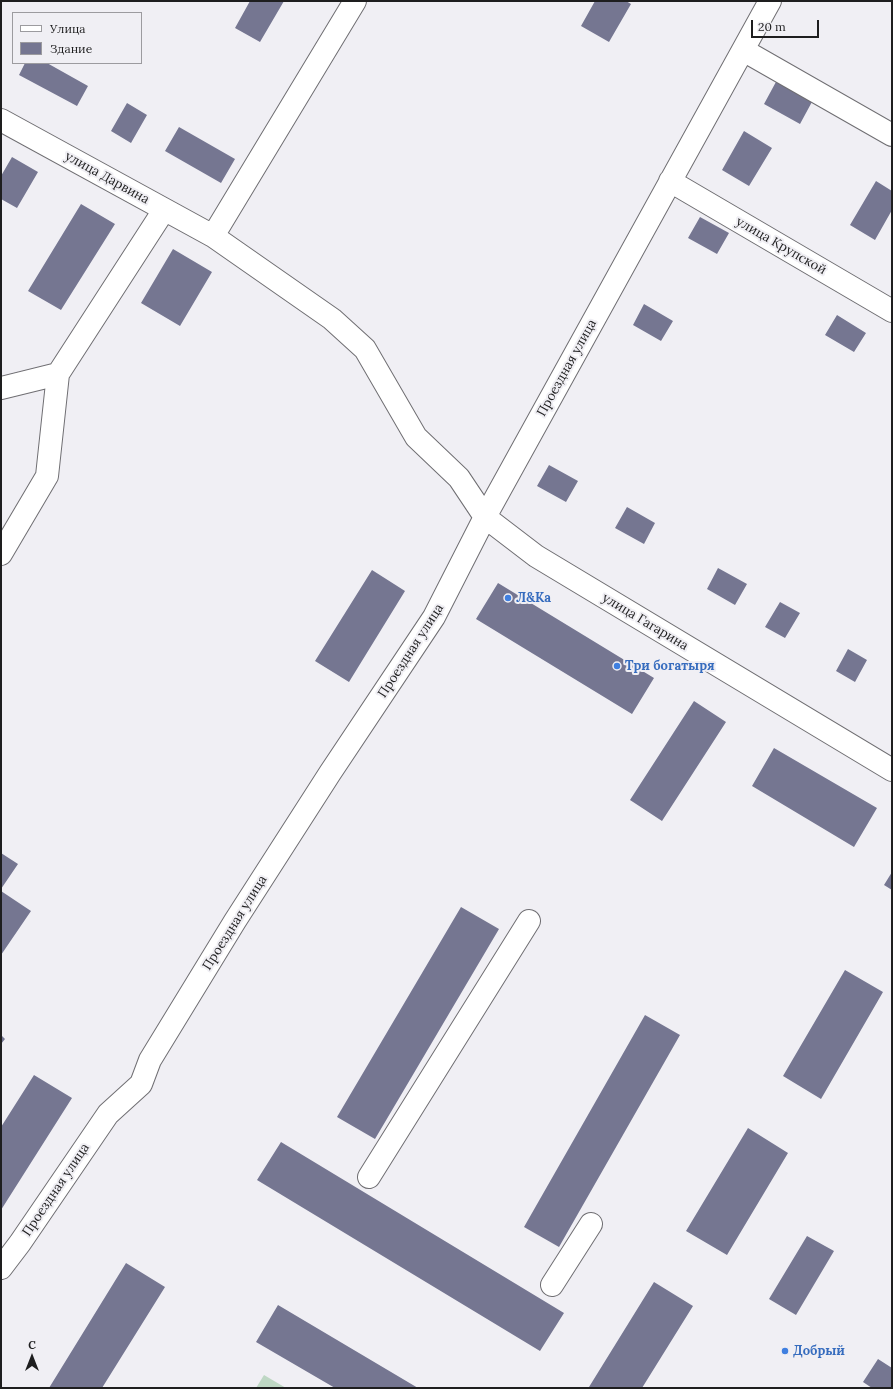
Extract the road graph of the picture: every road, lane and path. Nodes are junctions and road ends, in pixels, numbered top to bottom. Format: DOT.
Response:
graph roads {
  1 [pos="354,1"];
  2 [pos="770,1"];
  3 [pos="743,50"];
  4 [pos="1,120"];
  5 [pos="892,135"];
  6 [pos="670,181"];
  7 [pos="164,210"];
  8 [pos="213,236"];
  9 [pos="892,311"];
  10 [pos="58,374"];
  11 [pos="1,388"];
  12 [pos="485,517"];
  13 [pos="1,554"];
  14 [pos="892,770"];
  15 [pos="529,921"];
  16 [pos="369,1177"];
  17 [pos="591,1224"];
  18 [pos="1,1268"];
  19 [pos="552,1285"];
  1 -- 8 [label="street"];
  2 -- 3 [label="street, Проездная улица"];
  3 -- 5 [label="street"];
  3 -- 6 [label="street, Проездная улица"];
  4 -- 7 [label="street, улица Дарвина"];
  6 -- 9 [label="street, улица Крупской"];
  6 -- 12 [label="street, Проездная улица"];
  7 -- 8 [label="street, улица Дарвина"];
  7 -- 10 [label="street"];
  8 -- 12 [label="street, улица Дарвина"];
  10 -- 11 [label="street"];
  10 -- 13 [label="street"];
  12 -- 14 [label="street, улица Гагарина"];
  12 -- 18 [label="street, Проездная улица"];
  15 -- 16 [label="street"];
  17 -- 19 [label="street"];
}
